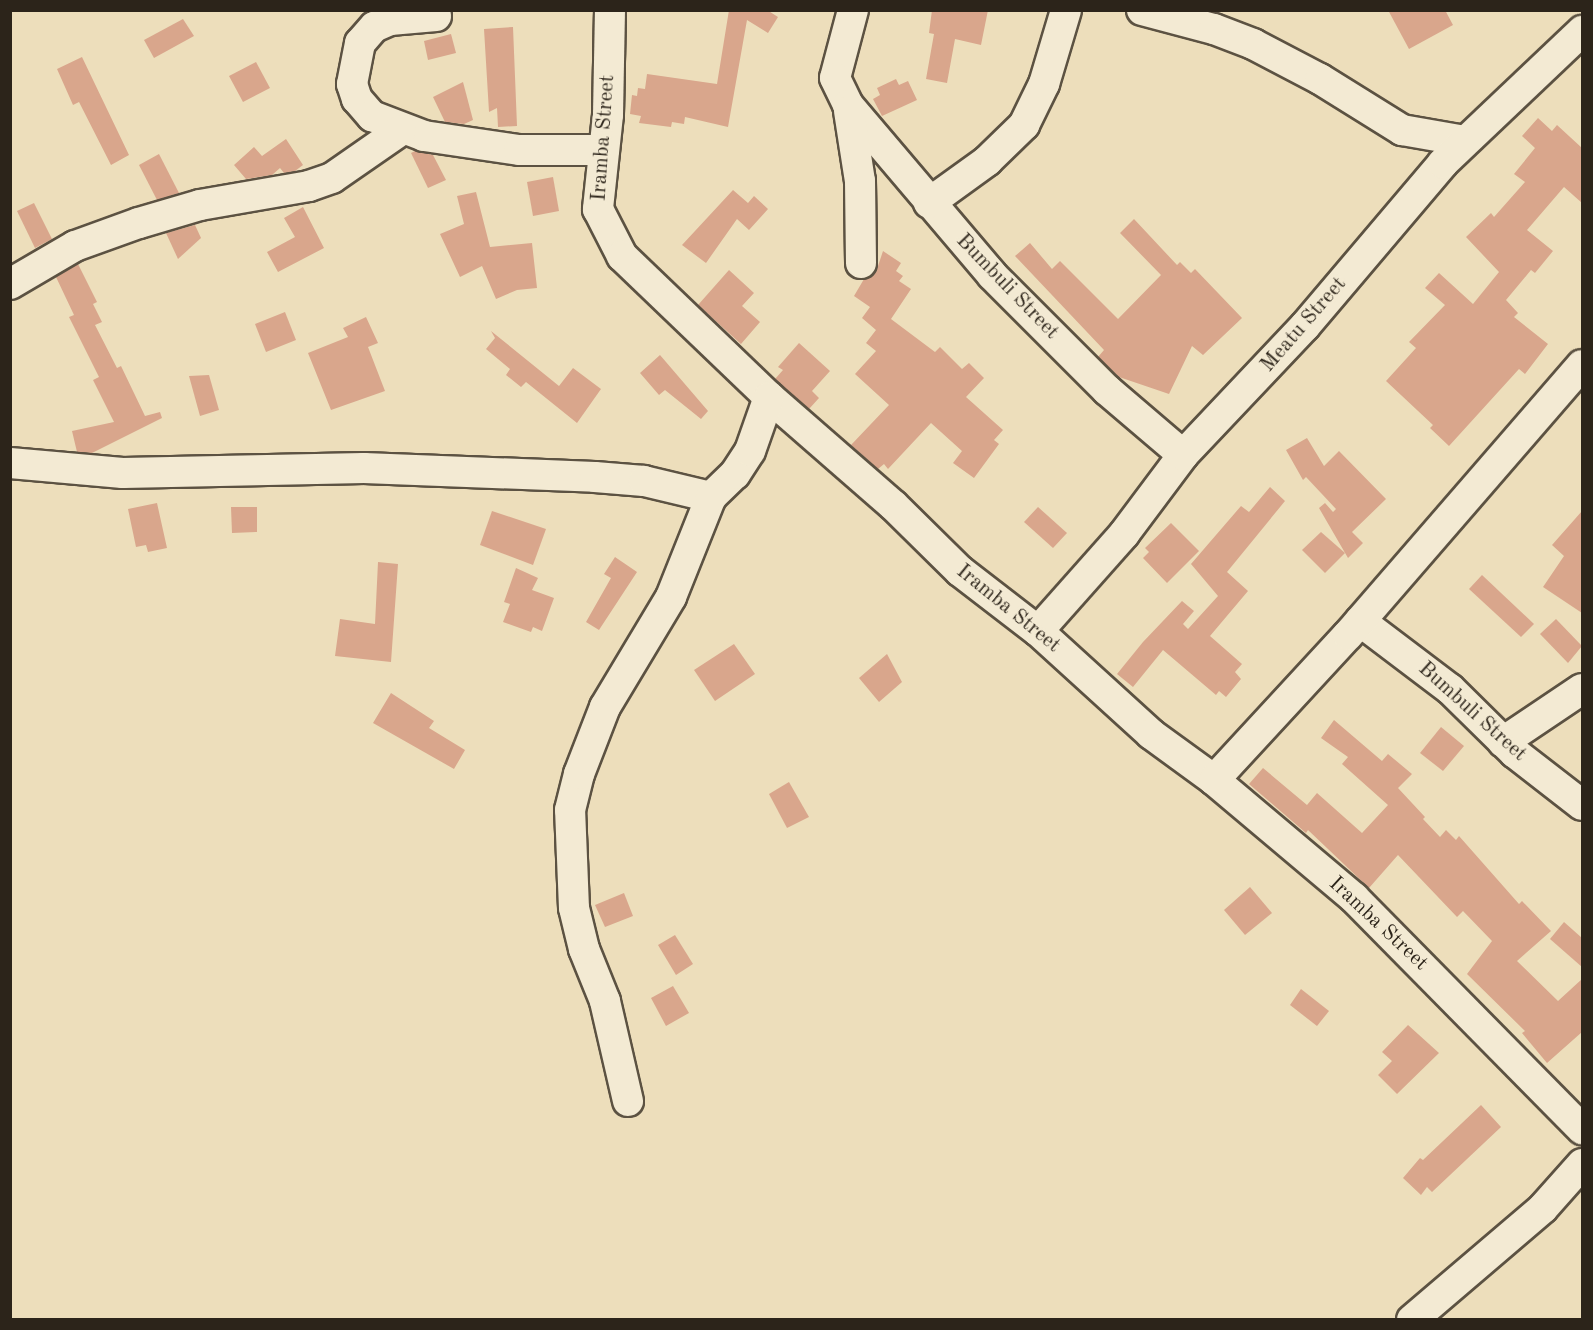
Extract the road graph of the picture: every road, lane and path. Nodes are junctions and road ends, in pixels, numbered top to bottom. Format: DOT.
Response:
graph roads {
  1 [pos="610,10"];
  2 [pos="853,10"];
  3 [pos="1066,10"];
  4 [pos="1142,10"];
  5 [pos="1575,10"];
  6 [pos="1582,14"];
  7 [pos="436,16"];
  8 [pos="1582,31"];
  9 [pos="848,105"];
  10 [pos="401,130"];
  11 [pos="1465,141"];
  12 [pos="604,150"];
  13 [pos="929,203"];
  14 [pos="861,263"];
  15 [pos="10,284"];
  16 [pos="1582,365"];
  17 [pos="769,397"];
  18 [pos="1183,455"];
  19 [pos="10,463"];
  20 [pos="711,497"];
  21 [pos="1360,621"];
  22 [pos="1038,630"];
  23 [pos="1582,689"];
  24 [pos="1503,742"];
  25 [pos="1215,780"];
  26 [pos="1582,805"];
  27 [pos="628,1101"];
  28 [pos="1582,1129"];
  29 [pos="1582,1164"];
  30 [pos="1412,1320"];
  1 -- 12 [label="street, Iramba Street"];
  2 -- 9 [label="street, Bumbuli Street"];
  3 -- 13 [label="street"];
  4 -- 11 [label="street"];
  5 -- 6 [label="street"];
  7 -- 10 [label="street"];
  8 -- 11 [label="street, Meatu Street"];
  9 -- 13 [label="street, Bumbuli Street"];
  9 -- 14 [label="street, Bumbuli Street"];
  10 -- 12 [label="street"];
  10 -- 15 [label="street"];
  11 -- 18 [label="street, Meatu Street"];
  12 -- 17 [label="street, Iramba Street"];
  13 -- 18 [label="street, Bumbuli Street"];
  16 -- 21 [label="street"];
  17 -- 20 [label="street"];
  17 -- 22 [label="street, Iramba Street"];
  18 -- 22 [label="street, Meatu Street"];
  19 -- 20 [label="street"];
  20 -- 27 [label="street"];
  21 -- 24 [label="street, Bumbuli Street"];
  21 -- 25 [label="street"];
  22 -- 25 [label="street, Iramba Street"];
  23 -- 24 [label="street"];
  24 -- 26 [label="street, Bumbuli Street"];
  25 -- 28 [label="street, Iramba Street"];
  29 -- 30 [label="street"];
}
